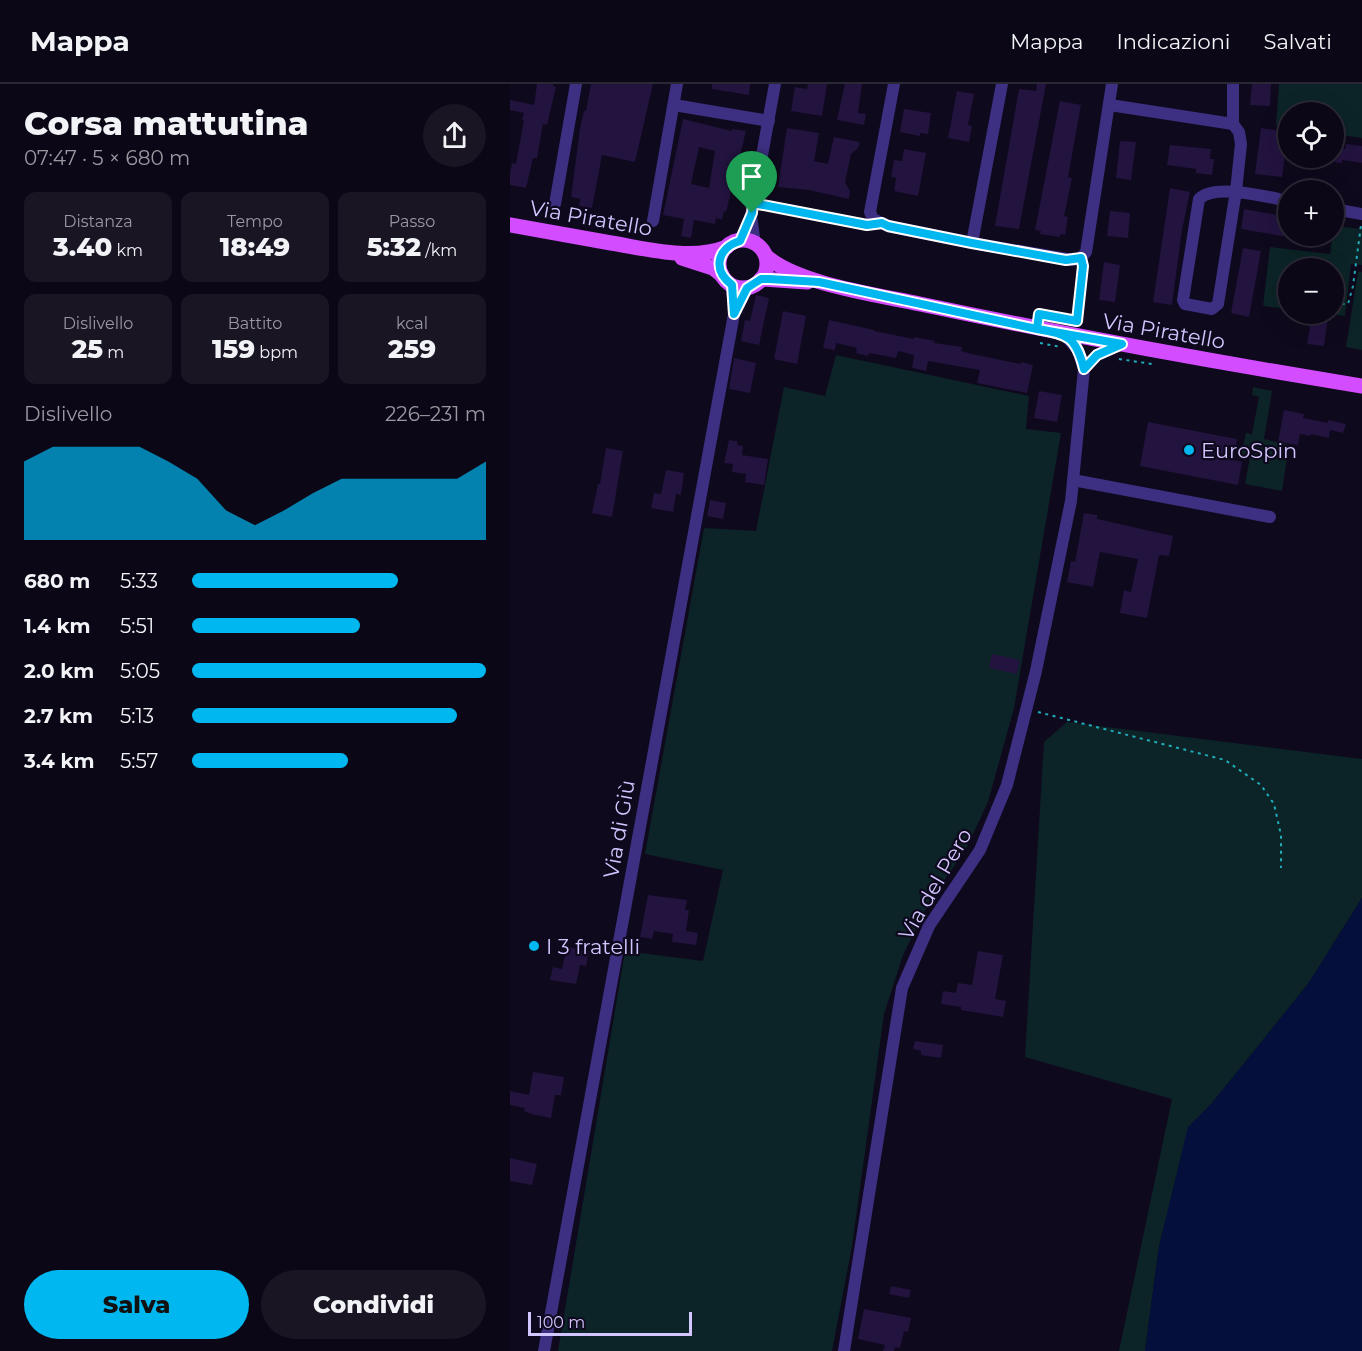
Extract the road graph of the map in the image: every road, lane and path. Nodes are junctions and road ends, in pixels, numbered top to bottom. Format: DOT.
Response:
graph roads {
  1 [pos="576,84"];
  2 [pos="677,84"];
  3 [pos="775,84"];
  4 [pos="894,84"];
  5 [pos="1002,84"];
  6 [pos="1112,84"];
  7 [pos="1233,84"];
  8 [pos="674,105"];
  9 [pos="1110,105"];
  10 [pos="769,121"];
  11 [pos="1233,123"];
  12 [pos="1236,191"];
  13 [pos="1278,199"];
  14 [pos="753,203"];
  15 [pos="555,204"];
  16 [pos="1344,211"];
  17 [pos="1362,214"];
  18 [pos="1362,219"];
  19 [pos="653,221"];
  20 [pos="882,223"];
  21 [pos="510,225"];
  22 [pos="972,243"];
  23 [pos="741,244"];
  24 [pos="665,252"];
  25 [pos="766,256"];
  26 [pos="1081,258"];
  27 [pos="761,279"];
  28 [pos="734,282"];
  29 [pos="819,282"];
  30 [pos="1344,304"];
  31 [pos="1037,329"];
  32 [pos="1064,334"];
  33 [pos="1122,344"];
  34 [pos="1084,369"];
  35 [pos="1362,386"];
  36 [pos="1073,480"];
  37 [pos="1270,517"];
  38 [pos="1026,709"];
  39 [pos="1281,868"];
  40 [pos="544,1351"];
  41 [pos="844,1351"];
  1 -- 15 [label="street"];
  2 -- 8 [label="street"];
  3 -- 10 [label="street"];
  4 -- 20 [label="street"];
  5 -- 22 [label="street"];
  6 -- 9 [label="street"];
  7 -- 11 [label="street"];
  8 -- 10 [label="street"];
  8 -- 19 [label="street"];
  9 -- 11 [label="street"];
  9 -- 26 [label="street"];
  10 -- 14 [label="street"];
  11 -- 12 [label="street"];
  12 -- 12 [label="street"];
  12 -- 13 [label="street"];
  14 -- 20 [label="path"];
  14 -- 23 [label="street"];
  16 -- 17 [label="street"];
  18 -- 30 [label="path"];
  20 -- 22 [label="street"];
  21 -- 24 [label="main road, Via Piratello"];
  22 -- 26 [label="street"];
  23 -- 24 [label="main road, Via Piratello"];
  23 -- 25 [label="main road, Via Piratello"];
  23 -- 28 [label="main road"];
  24 -- 28 [label="main road, Via Piratello"];
  25 -- 27 [label="main road"];
  25 -- 29 [label="main road, Via Piratello"];
  26 -- 31 [label="path"];
  27 -- 28 [label="main road"];
  27 -- 29 [label="main road, Via Piratello"];
  28 -- 40 [label="street, Via di Giù"];
  29 -- 31 [label="main road, Via Piratello"];
  31 -- 32 [label="main road, Via Piratello"];
  32 -- 33 [label="main road, Via Piratello"];
  32 -- 34 [label="street"];
  33 -- 34 [label="street"];
  33 -- 35 [label="main road, Via Piratello"];
  34 -- 36 [label="street, Via del Pero"];
  36 -- 37 [label="street"];
  36 -- 38 [label="street, Via del Pero"];
  38 -- 39 [label="path"];
  38 -- 41 [label="street, Via del Pero"];
}
